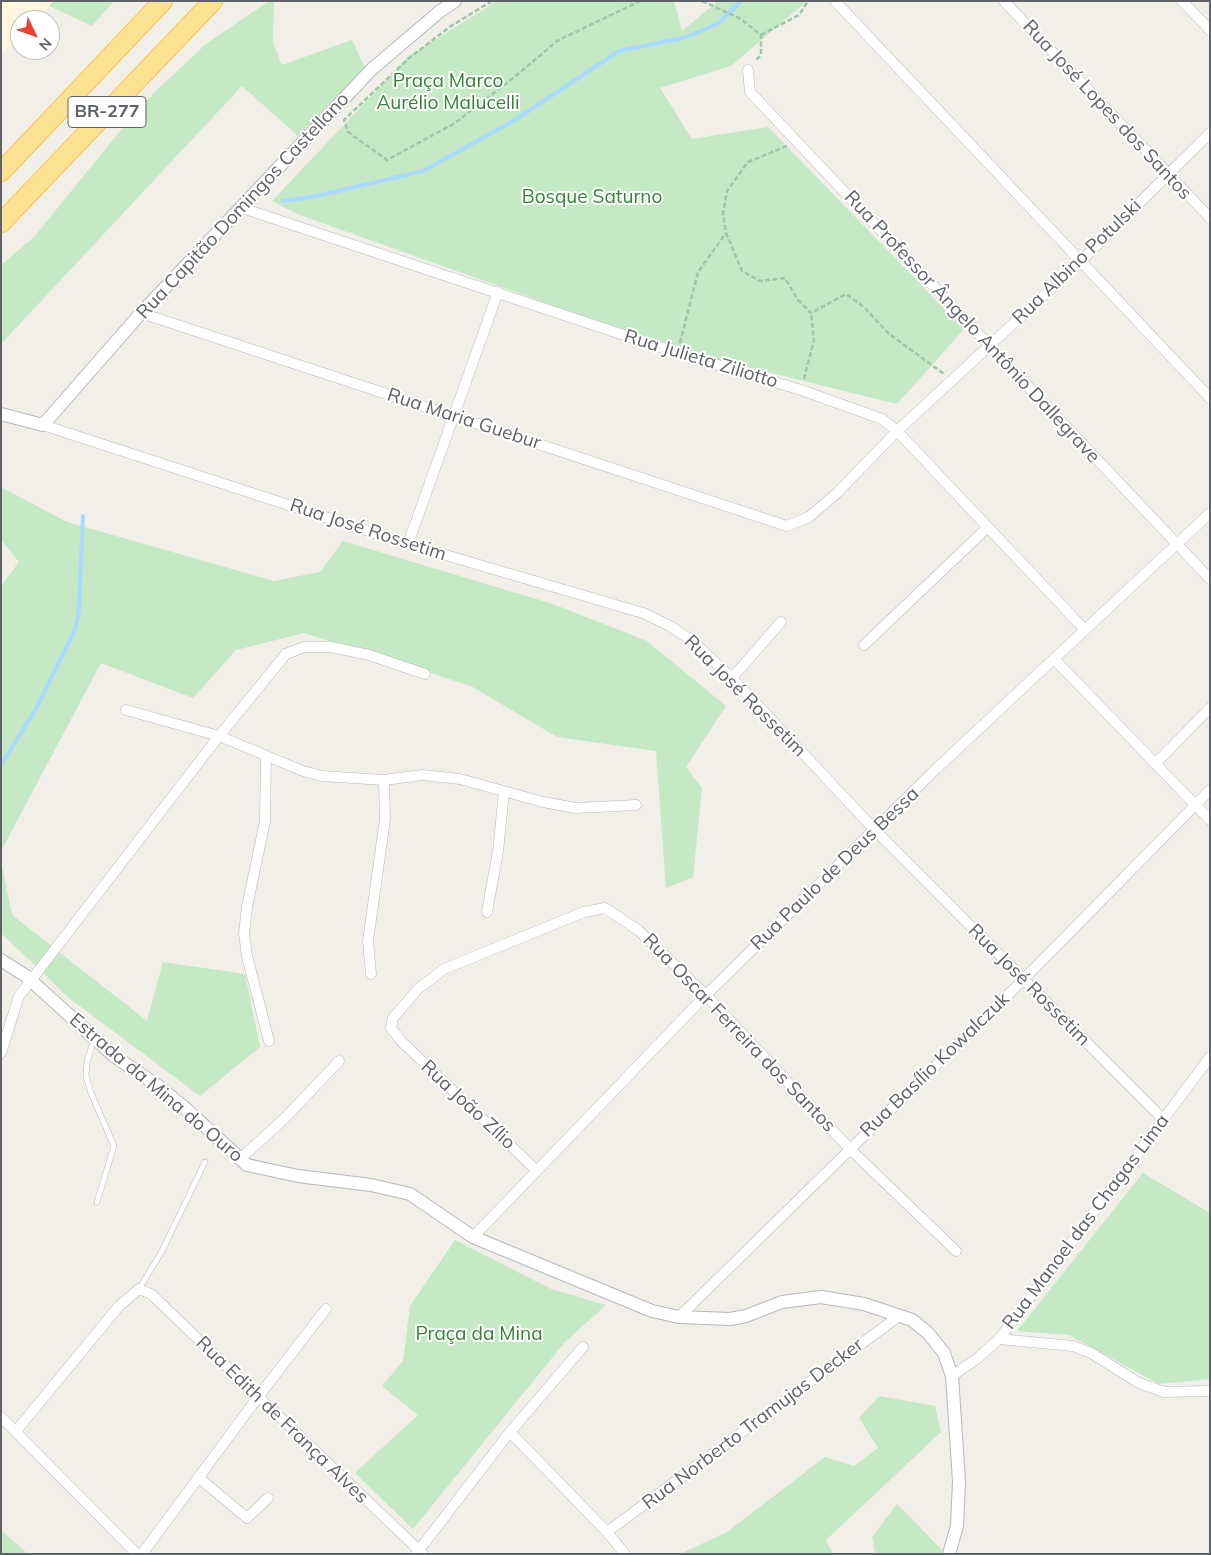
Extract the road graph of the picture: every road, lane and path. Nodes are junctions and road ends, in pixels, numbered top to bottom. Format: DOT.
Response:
graph roads {
  1 [pos="164,1"];
  2 [pos="213,1"];
  3 [pos="223,1"];
  4 [pos="455,1"];
  5 [pos="492,1"];
  6 [pos="640,1"];
  7 [pos="702,1"];
  8 [pos="808,1"];
  9 [pos="835,1"];
  10 [pos="1004,1"];
  11 [pos="1182,1"];
  12 [pos="1210,30"];
  13 [pos="182,33"];
  14 [pos="761,35"];
  15 [pos="748,70"];
  16 [pos="1210,133"];
  17 [pos="798,142"];
  18 [pos="1,172"];
  19 [pos="1167,174"];
  20 [pos="242,208"];
  21 [pos="1210,218"];
  22 [pos="1,223"];
  23 [pos="726,233"];
  24 [pos="1080,262"];
  25 [pos="498,292"];
  26 [pos="811,312"];
  27 [pos="142,313"];
  28 [pos="990,346"];
  29 [pos="678,350"];
  30 [pos="932,364"];
  31 [pos="801,390"];
  32 [pos="1210,398"];
  33 [pos="1,414"];
  34 [pos="454,415"];
  35 [pos="44,425"];
  36 [pos="897,430"];
  37 [pos="1210,513"];
  38 [pos="787,526"];
  39 [pos="988,527"];
  40 [pos="1177,543"];
  41 [pos="408,544"];
  42 [pos="1210,579"];
  43 [pos="781,622"];
  44 [pos="1085,630"];
  45 [pos="864,645"];
  46 [pos="1054,659"];
  47 [pos="425,674"];
  48 [pos="732,678"];
  49 [pos="1210,708"];
  50 [pos="126,710"];
  51 [pos="219,736"];
  52 [pos="266,756"];
  53 [pos="1155,764"];
  54 [pos="384,780"];
  55 [pos="1210,790"];
  56 [pos="504,792"];
  57 [pos="636,805"];
  58 [pos="1195,805"];
  59 [pos="1210,820"];
  60 [pos="876,831"];
  61 [pos="487,912"];
  62 [pos="1,960"];
  63 [pos="371,974"];
  64 [pos="1023,980"];
  65 [pos="31,981"];
  66 [pos="706,995"];
  67 [pos="94,1039"];
  68 [pos="268,1041"];
  69 [pos="400,1041"];
  70 [pos="1,1053"];
  71 [pos="1210,1056"];
  72 [pos="339,1061"];
  73 [pos="1163,1119"];
  74 [pos="850,1148"];
  75 [pos="241,1158"];
  76 [pos="205,1162"];
  77 [pos="536,1169"];
  78 [pos="97,1202"];
  79 [pos="473,1237"];
  80 [pos="956,1251"];
  81 [pos="139,1289"];
  82 [pos="326,1309"];
  83 [pos="899,1316"];
  84 [pos="679,1317"];
  85 [pos="999,1339"];
  86 [pos="583,1347"];
  87 [pos="952,1376"];
  88 [pos="1210,1391"];
  89 [pos="258,1396"];
  90 [pos="1,1418"];
  91 [pos="16,1431"];
  92 [pos="510,1432"];
  93 [pos="198,1477"];
  94 [pos="268,1498"];
  95 [pos="607,1532"];
  96 [pos="420,1552"];
  97 [pos="136,1554"];
  98 [pos="142,1554"];
  99 [pos="625,1554"];
  100 [pos="949,1554"];
  1 -- 18 [label="highway, BR-277"];
  2 -- 13 [label="highway, BR-277"];
  3 -- 13 [label="highway"];
  4 -- 20 [label="street, Rua Capitão Domingos Castellano"];
  5 -- 6 [label="path"];
  7 -- 14 [label="path"];
  8 -- 14 [label="path"];
  9 -- 24 [label="street"];
  10 -- 19 [label="street, Rua José Lopes dos Santos"];
  11 -- 12 [label="street"];
  13 -- 22 [label="highway, BR-277"];
  14 -- 15 [label="path"];
  15 -- 17 [label="street, Rua Professor Ângelo Antônio Dallegrave"];
  16 -- 19 [label="street, Rua Albino Potulski"];
  17 -- 23 [label="path"];
  17 -- 28 [label="street, Rua Professor Ângelo Antônio Dallegrave"];
  19 -- 21 [label="street, Rua José Lopes dos Santos"];
  19 -- 24 [label="street, Rua Albino Potulski"];
  20 -- 25 [label="street, Rua Julieta Ziliotto"];
  20 -- 27 [label="street, Rua Capitão Domingos Castellano"];
  23 -- 26 [label="path"];
  23 -- 29 [label="path"];
  24 -- 28 [label="street, Rua Albino Potulski"];
  24 -- 32 [label="street"];
  25 -- 31 [label="street, Rua Julieta Ziliotto"];
  25 -- 34 [label="street"];
  26 -- 30 [label="path"];
  26 -- 31 [label="path"];
  27 -- 34 [label="street, Rua Maria Guebur"];
  27 -- 35 [label="street, Rua Capitão Domingos Castellano"];
  28 -- 36 [label="street, Rua Albino Potulski"];
  28 -- 40 [label="street, Rua Professor Ângelo Antônio Dallegrave"];
  31 -- 36 [label="street, Rua Julieta Ziliotto"];
  33 -- 35 [label="street, Rua José Rossetim"];
  34 -- 38 [label="street, Rua Maria Guebur"];
  34 -- 41 [label="street"];
  35 -- 41 [label="street, Rua José Rossetim"];
  36 -- 38 [label="street, Rua Albino Potulski"];
  36 -- 39 [label="street, Rua Julieta Ziliotto"];
  37 -- 40 [label="street, Rua Paulo de Deus Bessa"];
  39 -- 44 [label="street, Rua Julieta Ziliotto"];
  39 -- 45 [label="street"];
  40 -- 42 [label="street, Rua Professor Ângelo Antônio Dallegrave"];
  40 -- 44 [label="street, Rua Paulo de Deus Bessa"];
  41 -- 48 [label="street, Rua José Rossetim"];
  43 -- 48 [label="street"];
  44 -- 46 [label="street, Rua Paulo de Deus Bessa"];
  46 -- 53 [label="street"];
  46 -- 60 [label="street, Rua Paulo de Deus Bessa"];
  47 -- 51 [label="street"];
  48 -- 60 [label="street, Rua José Rossetim"];
  49 -- 53 [label="street"];
  50 -- 51 [label="street"];
  51 -- 52 [label="street"];
  51 -- 65 [label="street"];
  52 -- 54 [label="street"];
  52 -- 68 [label="street"];
  53 -- 58 [label="street"];
  54 -- 56 [label="street"];
  54 -- 63 [label="street"];
  55 -- 58 [label="street, Rua Basílio Kowalczuk"];
  56 -- 57 [label="street"];
  56 -- 61 [label="street"];
  58 -- 59 [label="street"];
  58 -- 64 [label="street, Rua Basílio Kowalczuk"];
  60 -- 64 [label="street, Rua José Rossetim"];
  60 -- 66 [label="street, Rua Paulo de Deus Bessa"];
  62 -- 65 [label="street, Estrada da Mina do Ouro"];
  64 -- 73 [label="street, Rua José Rossetim"];
  64 -- 74 [label="street, Rua Basílio Kowalczuk"];
  65 -- 67 [label="street, Estrada da Mina do Ouro"];
  65 -- 70 [label="street"];
  66 -- 69 [label="street, Rua Oscar Ferreira dos Santos"];
  66 -- 74 [label="street, Rua Oscar Ferreira dos Santos"];
  66 -- 77 [label="street, Rua Paulo de Deus Bessa"];
  67 -- 75 [label="street, Estrada da Mina do Ouro"];
  67 -- 78 [label="lane"];
  69 -- 77 [label="street, Rua João Zílio"];
  71 -- 73 [label="street, Rua Manoel das Chagas Lima"];
  72 -- 75 [label="street"];
  73 -- 85 [label="street, Rua Manoel das Chagas Lima"];
  74 -- 80 [label="street, Rua Oscar Ferreira dos Santos"];
  74 -- 84 [label="street, Rua Basílio Kowalczuk"];
  75 -- 79 [label="street, Estrada da Mina do Ouro"];
  76 -- 81 [label="lane"];
  77 -- 79 [label="street, Rua Paulo de Deus Bessa"];
  79 -- 84 [label="street, Estrada da Mina do Ouro"];
  81 -- 89 [label="street, Rua Edith de França Alves"];
  81 -- 91 [label="street"];
  82 -- 89 [label="street"];
  83 -- 84 [label="street, Estrada da Mina do Ouro"];
  83 -- 87 [label="street, Estrada da Mina do Ouro"];
  83 -- 95 [label="street, Rua Norberto Tramujas Decker"];
  85 -- 87 [label="street, Rua Manoel das Chagas Lima"];
  85 -- 88 [label="street"];
  86 -- 92 [label="street"];
  87 -- 100 [label="street, Estrada da Mina do Ouro"];
  89 -- 93 [label="street"];
  89 -- 96 [label="street, Rua Edith de França Alves"];
  90 -- 91 [label="street"];
  91 -- 97 [label="street"];
  92 -- 95 [label="street"];
  92 -- 96 [label="street"];
  93 -- 94 [label="street"];
  93 -- 98 [label="street"];
  95 -- 99 [label="street"];
}
